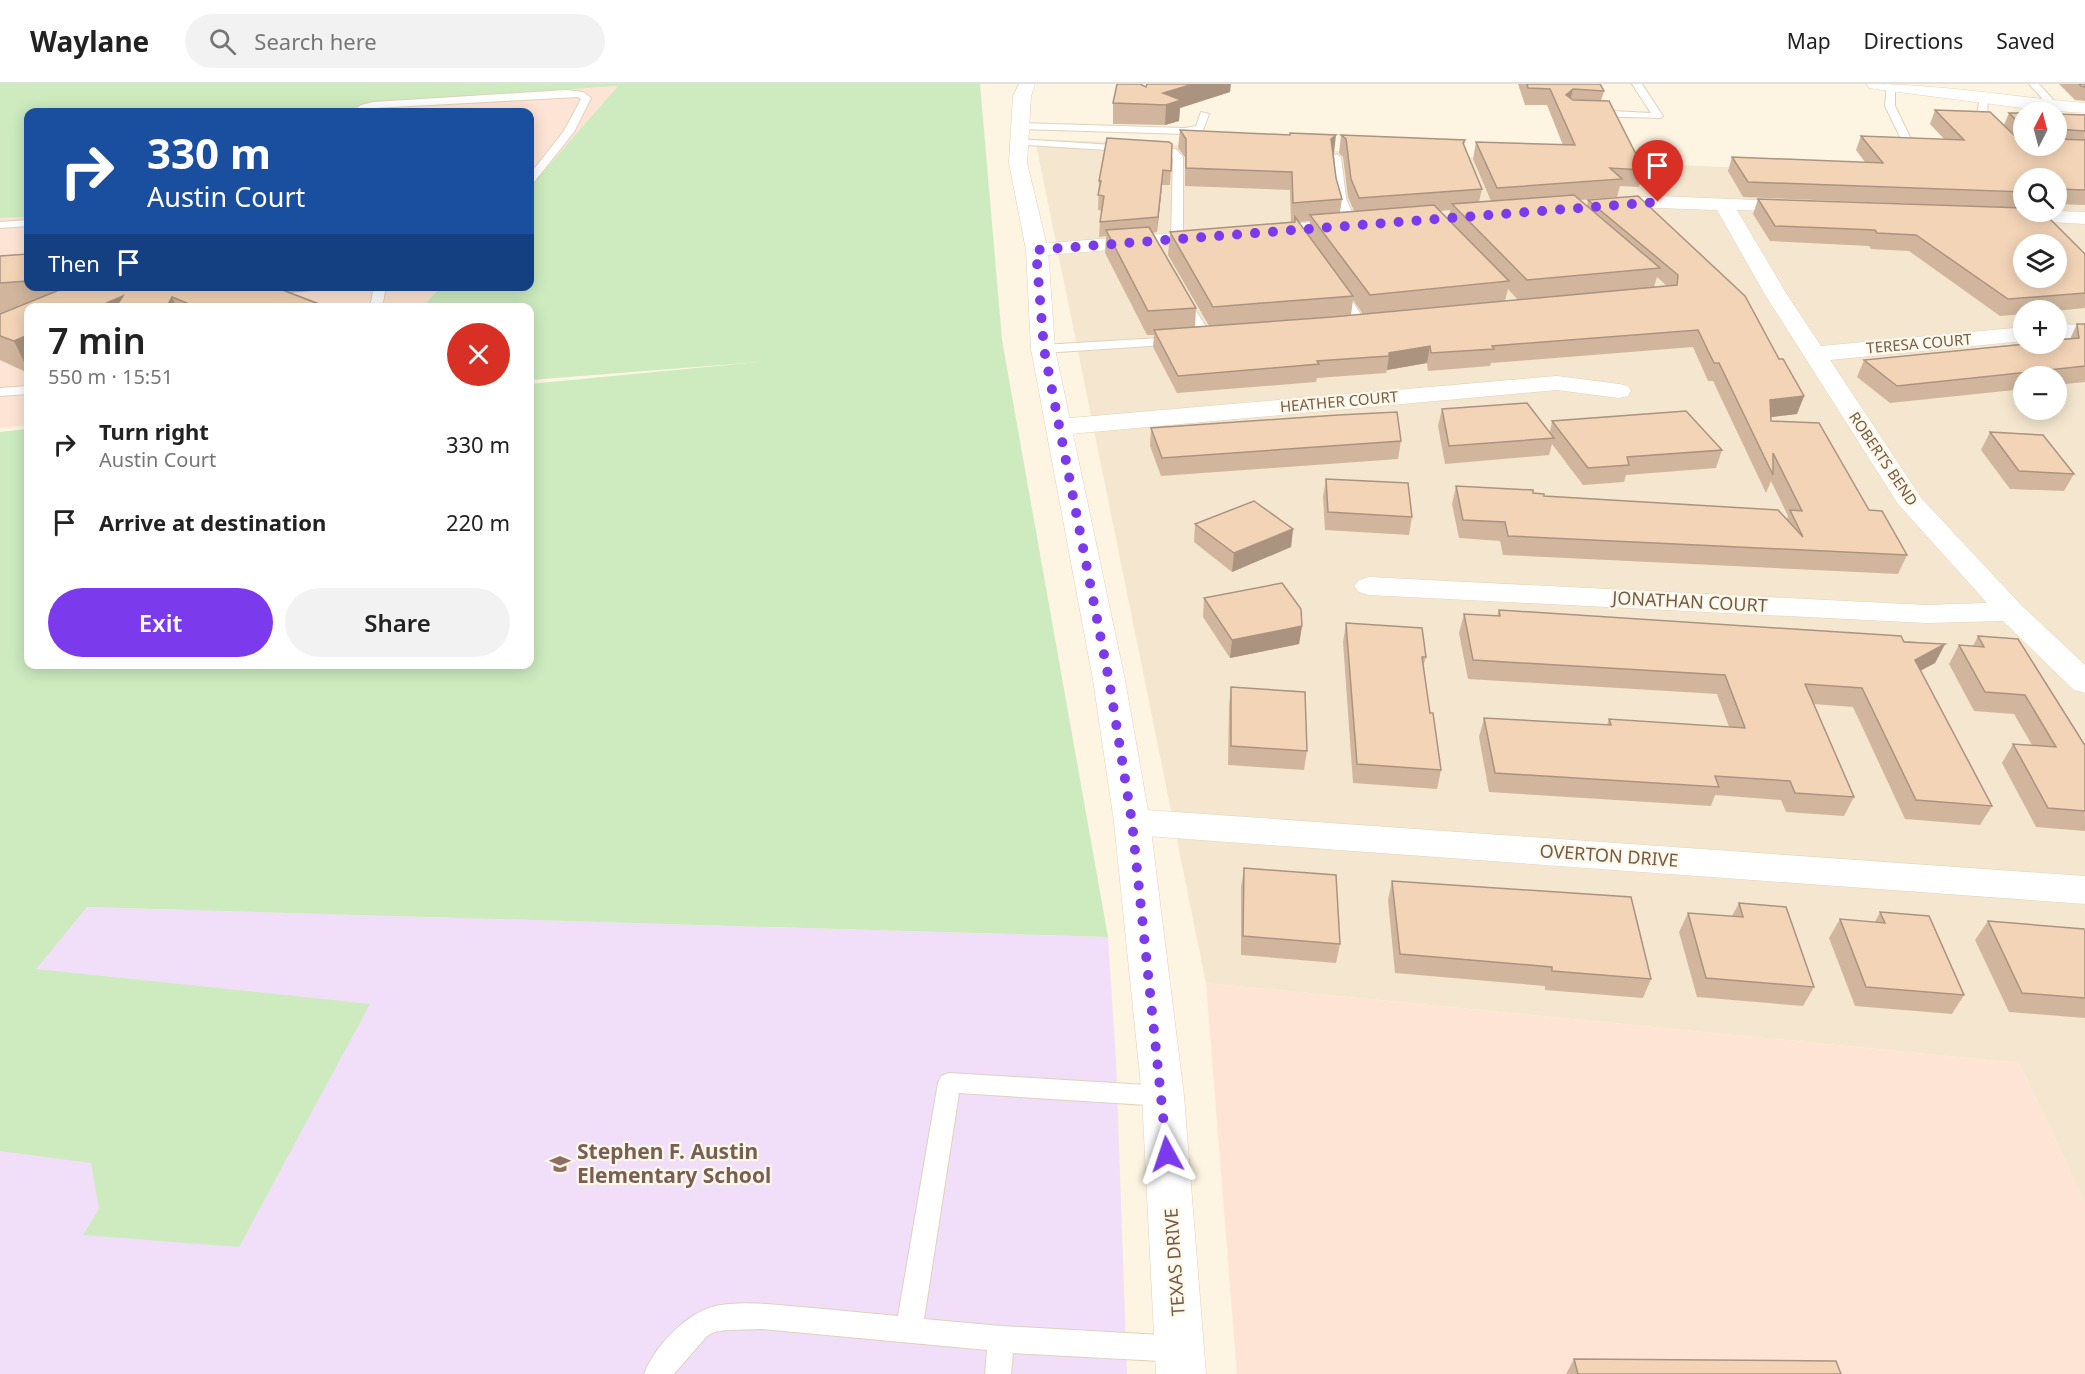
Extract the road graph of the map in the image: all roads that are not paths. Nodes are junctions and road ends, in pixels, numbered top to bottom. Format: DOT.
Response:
graph roads {
  1 [pos="1027,84"];
  2 [pos="1638,84"];
  3 [pos="2034,84"];
  4 [pos="1883,85"];
  5 [pos="1983,98"];
  6 [pos="471,99"];
  7 [pos="2018,102"];
  8 [pos="2050,102"];
  9 [pos="2067,107"];
  10 [pos="363,108"];
  11 [pos="466,108"];
  12 [pos="2085,108"];
  13 [pos="1581,112"];
  14 [pos="1204,114"];
  15 [pos="1018,134"];
  16 [pos="1905,137"];
  17 [pos="2006,138"];
  18 [pos="1336,157"];
  19 [pos="534,175"];
  20 [pos="1723,204"];
  21 [pos="1578,207"];
  22 [pos="1822,207"];
  23 [pos="1977,213"];
  24 [pos="2085,218"];
  25 [pos="1374,223"];
  26 [pos="24,224"];
  27 [pos="0,225"];
  28 [pos="1351,225"];
  29 [pos="1177,239"];
  30 [pos="1036,250"];
  31 [pos="1331,278"];
  32 [pos="1177,288"];
  33 [pos="1362,325"];
  34 [pos="2067,331"];
  35 [pos="2085,332"];
  36 [pos="2013,335"];
  37 [pos="1044,349"];
  38 [pos="1814,354"];
  39 [pos="24,390"];
  40 [pos="1619,391"];
  41 [pos="0,392"];
  42 [pos="1059,427"];
  43 [pos="1369,586"];
  44 [pos="2012,612"];
  45 [pos="2085,683"];
  46 [pos="1132,822"];
  47 [pos="2085,890"];
  48 [pos="1163,1096"];
  49 [pos="909,1329"];
  50 [pos="1001,1339"];
  51 [pos="1181,1362"];
  52 [pos="657,1374"];
  53 [pos="998,1374"];
  1 -- 15 [label="street, TEXAS DRIVE"];
  2 -- 13 [label="lane"];
  3 -- 8 [label="lane"];
  4 -- 5 [label="street"];
  4 -- 16 [label="lane"];
  5 -- 7 [label="street"];
  5 -- 17 [label="lane"];
  6 -- 10 [label="lane"];
  6 -- 11 [label="lane"];
  6 -- 19 [label="lane"];
  9 -- 12 [label="street"];
  14 -- 15 [label="lane"];
  15 -- 29 [label="lane"];
  15 -- 30 [label="street, TEXAS DRIVE"];
  18 -- 28 [label="lane"];
  20 -- 21 [label="street"];
  20 -- 22 [label="street"];
  20 -- 38 [label="street, ROBERTS BEND"];
  23 -- 24 [label="street"];
  25 -- 28 [label="street"];
  26 -- 27 [label="lane"];
  28 -- 29 [label="street"];
  29 -- 30 [label="street"];
  30 -- 37 [label="street, TEXAS DRIVE"];
  31 -- 33 [label="lane"];
  32 -- 37 [label="lane"];
  34 -- 35 [label="street"];
  36 -- 38 [label="street, TERESA COURT"];
  37 -- 42 [label="street, TEXAS DRIVE"];
  38 -- 44 [label="street, ROBERTS BEND"];
  39 -- 41 [label="lane"];
  40 -- 42 [label="street, HEATHER COURT"];
  42 -- 46 [label="street, TEXAS DRIVE"];
  43 -- 44 [label="street, JONATHAN COURT"];
  44 -- 45 [label="street, ROBERTS BEND"];
  46 -- 47 [label="street, OVERTON DRIVE"];
  46 -- 48 [label="street, TEXAS DRIVE"];
  48 -- 49 [label="lane"];
  48 -- 51 [label="street, TEXAS DRIVE"];
  49 -- 50 [label="lane"];
  49 -- 52 [label="lane"];
  50 -- 51 [label="lane"];
  50 -- 53 [label="lane"];
}
